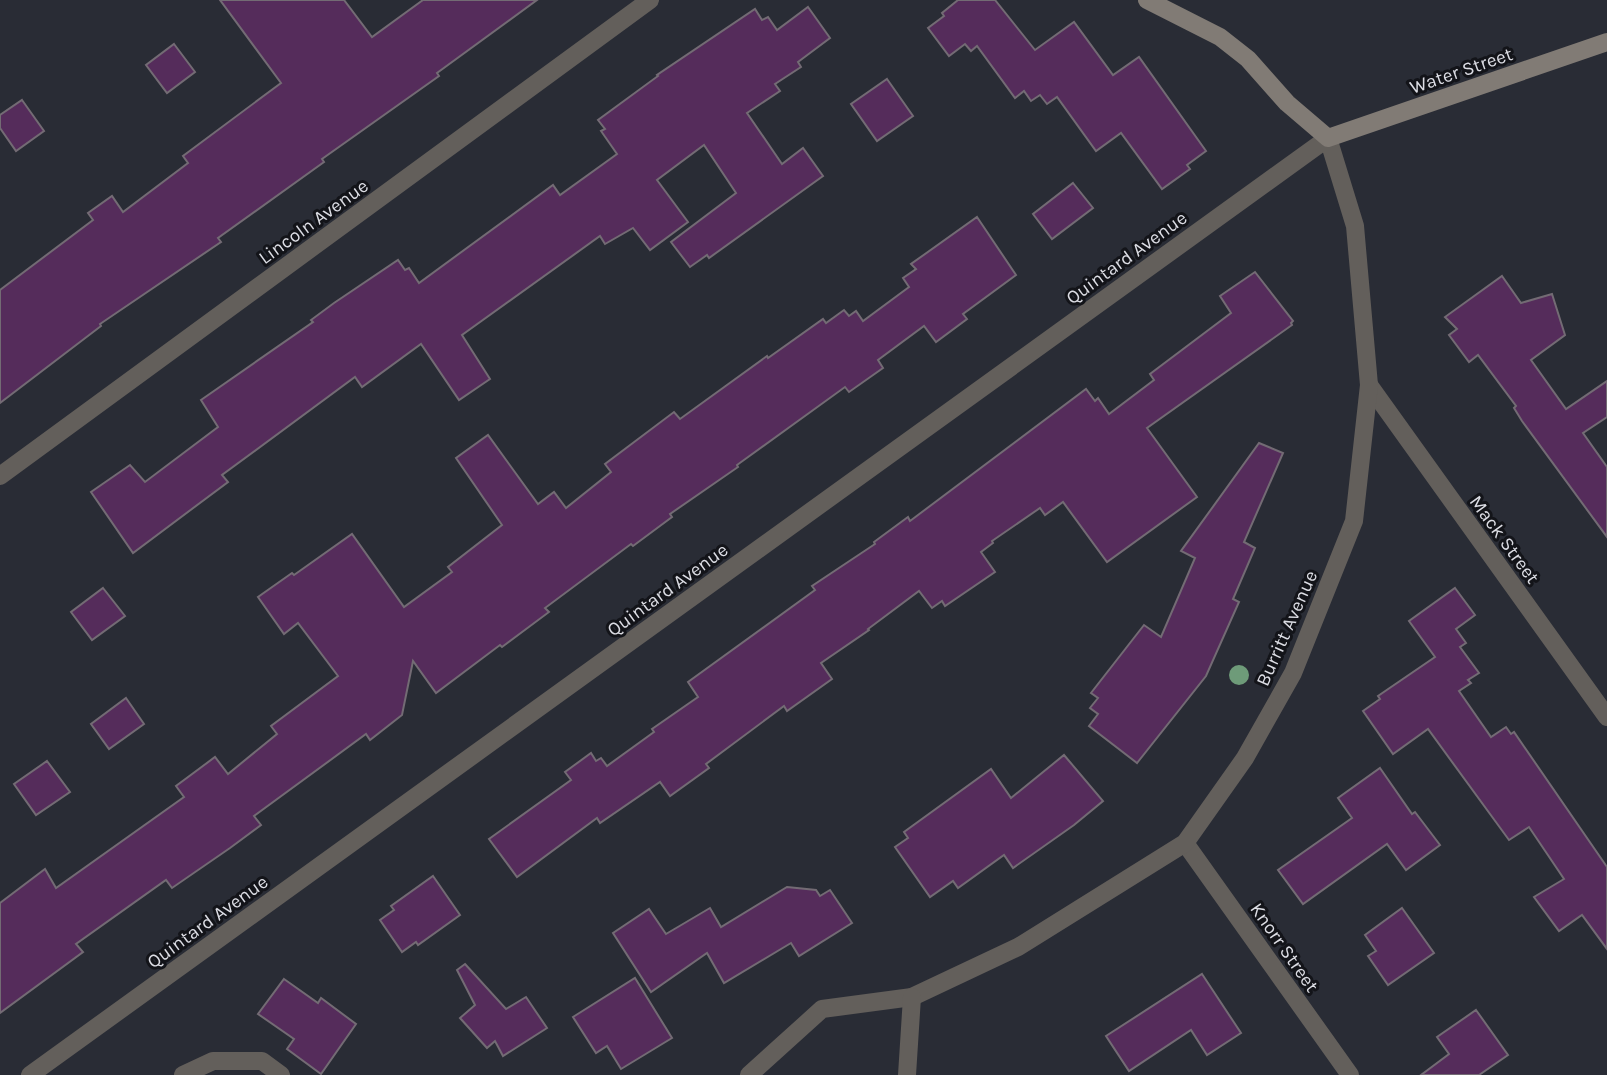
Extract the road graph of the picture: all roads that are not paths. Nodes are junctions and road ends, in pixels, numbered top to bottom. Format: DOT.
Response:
graph roads {
  1 [pos="650,0"];
  2 [pos="1147,0"];
  3 [pos="1607,42"];
  4 [pos="1328,138"];
  5 [pos="1369,386"];
  6 [pos="0,476"];
  7 [pos="1607,717"];
  8 [pos="1185,844"];
  9 [pos="912,997"];
  10 [pos="30,1075"];
  11 [pos="183,1075"];
  12 [pos="281,1075"];
  13 [pos="749,1075"];
  14 [pos="907,1075"];
  15 [pos="1350,1075"];
  1 -- 6 [label="street, Lincoln Avenue"];
  2 -- 4 [label="main road"];
  3 -- 4 [label="main road, Water Street"];
  4 -- 5 [label="street, Burritt Avenue"];
  4 -- 10 [label="street, Quintard Avenue"];
  5 -- 7 [label="street, Mack Street"];
  5 -- 8 [label="street, Burritt Avenue"];
  8 -- 9 [label="street, Burritt Avenue"];
  8 -- 15 [label="street, Knorr Street"];
  9 -- 13 [label="street, Burritt Avenue"];
  9 -- 14 [label="street"];
  11 -- 12 [label="street"];
}
